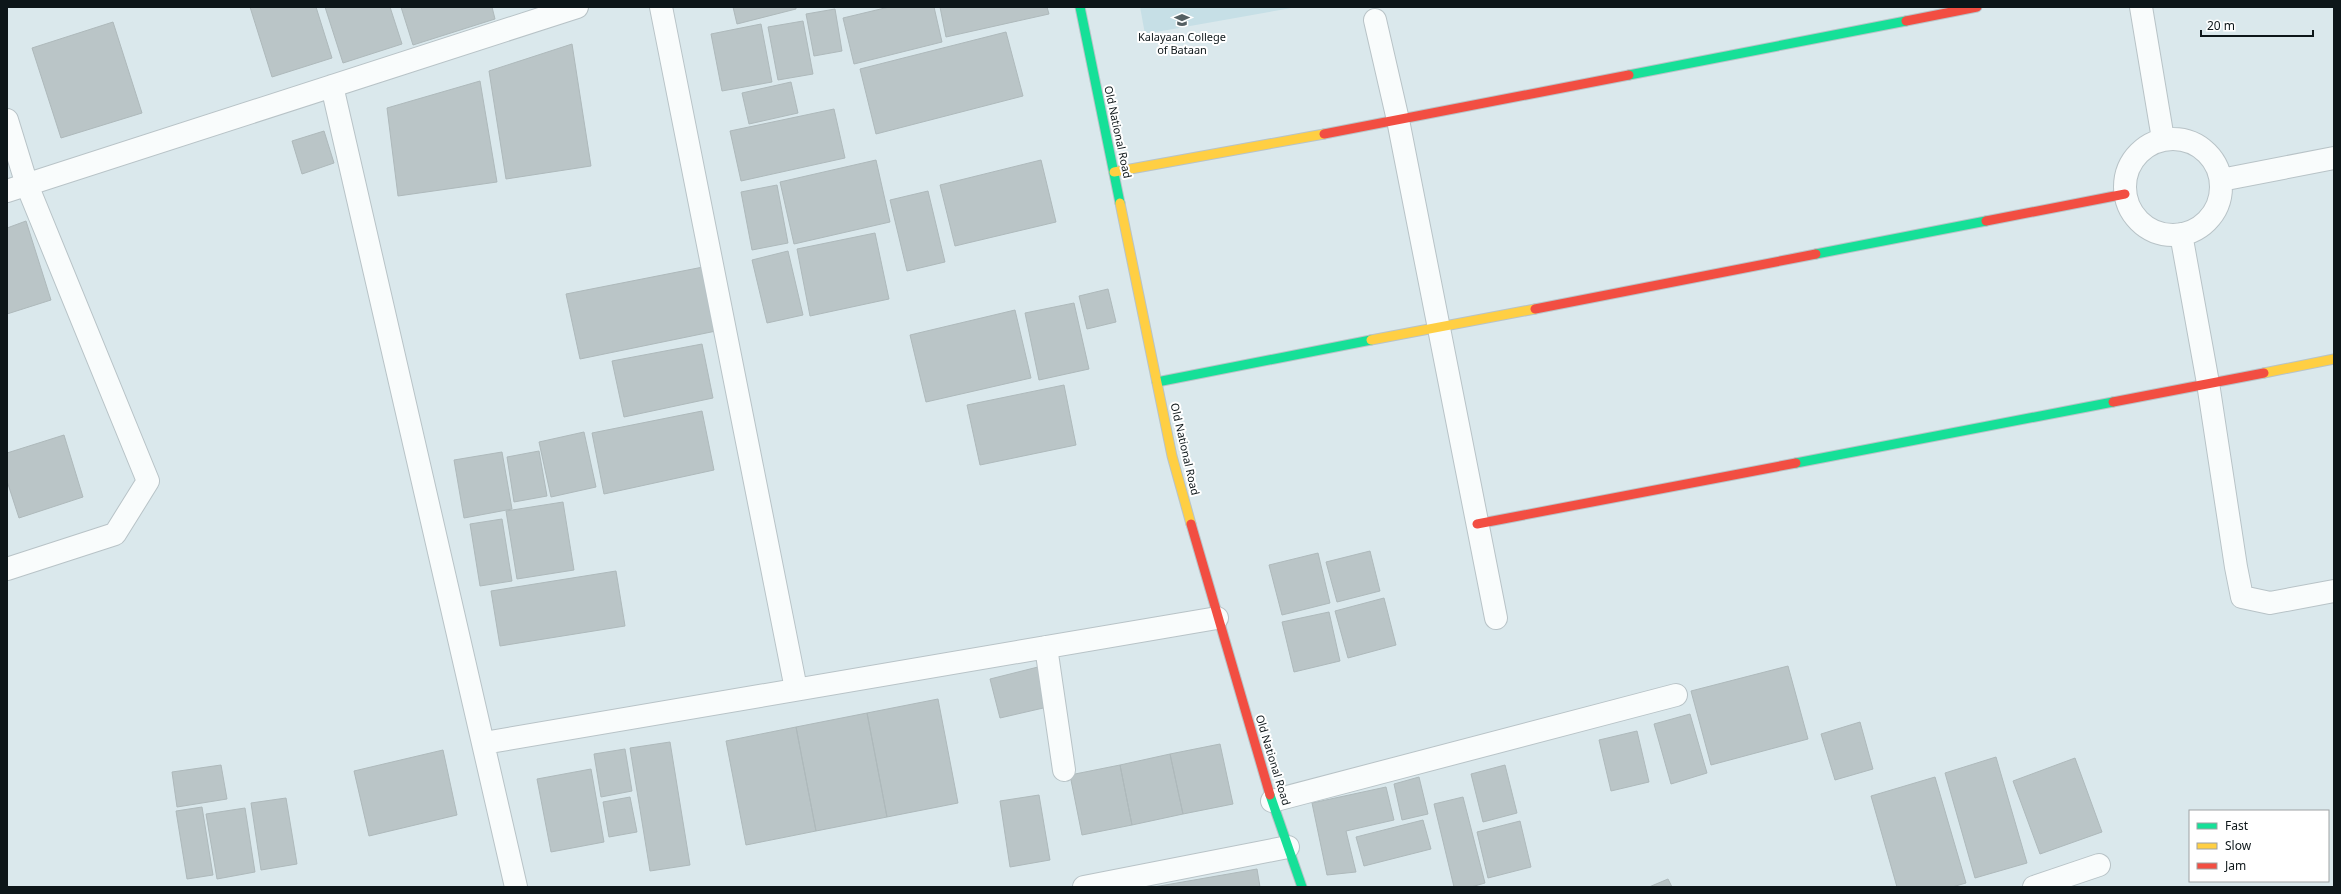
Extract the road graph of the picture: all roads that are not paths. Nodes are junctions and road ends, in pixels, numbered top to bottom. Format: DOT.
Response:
graph roads {
  1 [pos="577,7"];
  2 [pos="662,7"];
  3 [pos="1080,7"];
  4 [pos="1977,7"];
  5 [pos="2141,7"];
  6 [pos="1375,20"];
  7 [pos="332,86"];
  8 [pos="7,120"];
  9 [pos="1398,120"];
  10 [pos="2164,139"];
  11 [pos="2334,158"];
  12 [pos="1114,172"];
  13 [pos="2221,180"];
  14 [pos="17,188"];
  15 [pos="2125,194"];
  16 [pos="2181,234"];
  17 [pos="1437,328"];
  18 [pos="2334,359"];
  19 [pos="1158,382"];
  20 [pos="2208,383"];
  21 [pos="1477,524"];
  22 [pos="7,569"];
  23 [pos="2334,591"];
  24 [pos="1217,618"];
  25 [pos="1496,618"];
  26 [pos="1046,647"];
  27 [pos="796,689"];
  28 [pos="1676,695"];
  29 [pos="484,743"];
  30 [pos="1064,770"];
  31 [pos="1272,800"];
  32 [pos="1288,847"];
  33 [pos="2099,865"];
  34 [pos="516,887"];
  35 [pos="1084,887"];
  36 [pos="1302,887"];
  37 [pos="2034,887"];
  1 -- 7 [label="street"];
  2 -- 27 [label="street"];
  3 -- 12 [label="street, Old National Road"];
  4 -- 9 [label="street"];
  5 -- 10 [label="street"];
  6 -- 9 [label="street"];
  7 -- 14 [label="street"];
  7 -- 29 [label="street"];
  8 -- 14 [label="street"];
  9 -- 12 [label="street"];
  9 -- 17 [label="street"];
  10 -- 13 [label="street"];
  10 -- 15 [label="street"];
  11 -- 13 [label="street"];
  12 -- 19 [label="street, Old National Road"];
  13 -- 16 [label="street"];
  14 -- 22 [label="street"];
  15 -- 16 [label="street"];
  15 -- 17 [label="street"];
  16 -- 20 [label="street"];
  17 -- 19 [label="street"];
  17 -- 21 [label="street"];
  18 -- 20 [label="street"];
  19 -- 24 [label="street, Old National Road"];
  20 -- 21 [label="street"];
  20 -- 23 [label="street"];
  21 -- 25 [label="street"];
  24 -- 26 [label="street"];
  24 -- 31 [label="street, Old National Road"];
  26 -- 27 [label="street"];
  26 -- 30 [label="street"];
  27 -- 29 [label="street"];
  28 -- 31 [label="street"];
  29 -- 34 [label="street"];
  31 -- 32 [label="street, Old National Road"];
  32 -- 35 [label="street"];
  32 -- 36 [label="street, Old National Road"];
  33 -- 37 [label="street"];
}
